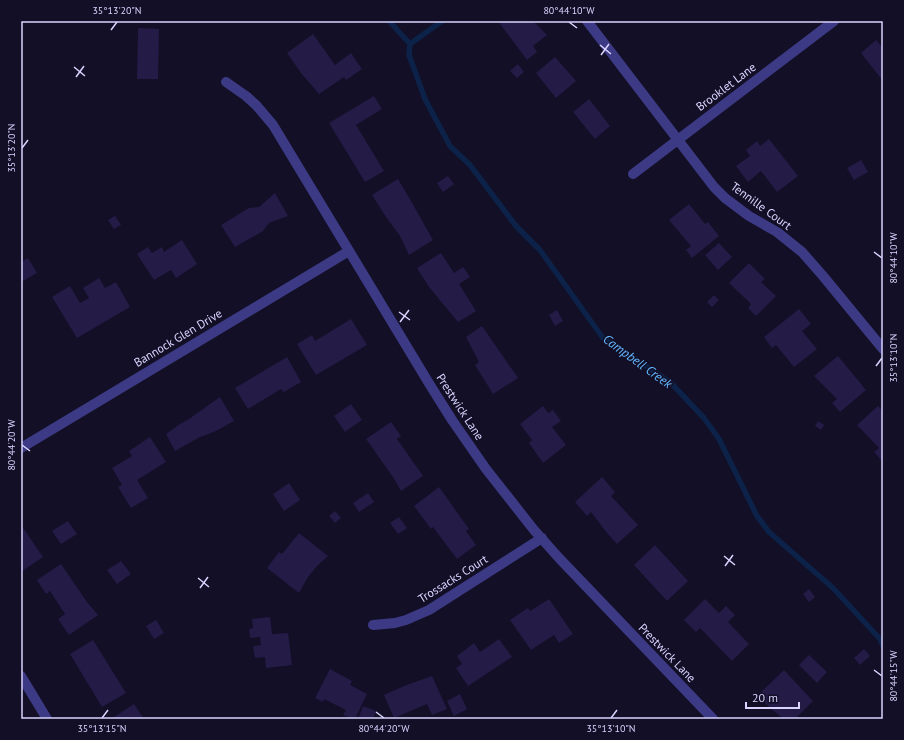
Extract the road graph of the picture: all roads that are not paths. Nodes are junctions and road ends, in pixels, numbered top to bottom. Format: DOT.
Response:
graph roads {
  1 [pos="587,21"];
  2 [pos="834,21"];
  3 [pos="226,82"];
  4 [pos="679,140"];
  5 [pos="633,174"];
  6 [pos="349,251"];
  7 [pos="883,349"];
  8 [pos="21,448"];
  9 [pos="542,538"];
  10 [pos="372,625"];
  11 [pos="21,676"];
  12 [pos="47,719"];
  13 [pos="713,719"];
  1 -- 4 [label="street, Tennille Court"];
  2 -- 4 [label="street, Brooklet Lane"];
  3 -- 6 [label="street, Prestwick Lane"];
  4 -- 5 [label="street, Brooklet Lane"];
  4 -- 7 [label="street, Tennille Court"];
  6 -- 8 [label="street, Bannock Glen Drive"];
  6 -- 9 [label="street, Prestwick Lane"];
  9 -- 10 [label="street, Trossacks Court"];
  9 -- 13 [label="street, Prestwick Lane"];
  11 -- 12 [label="street"];
}
